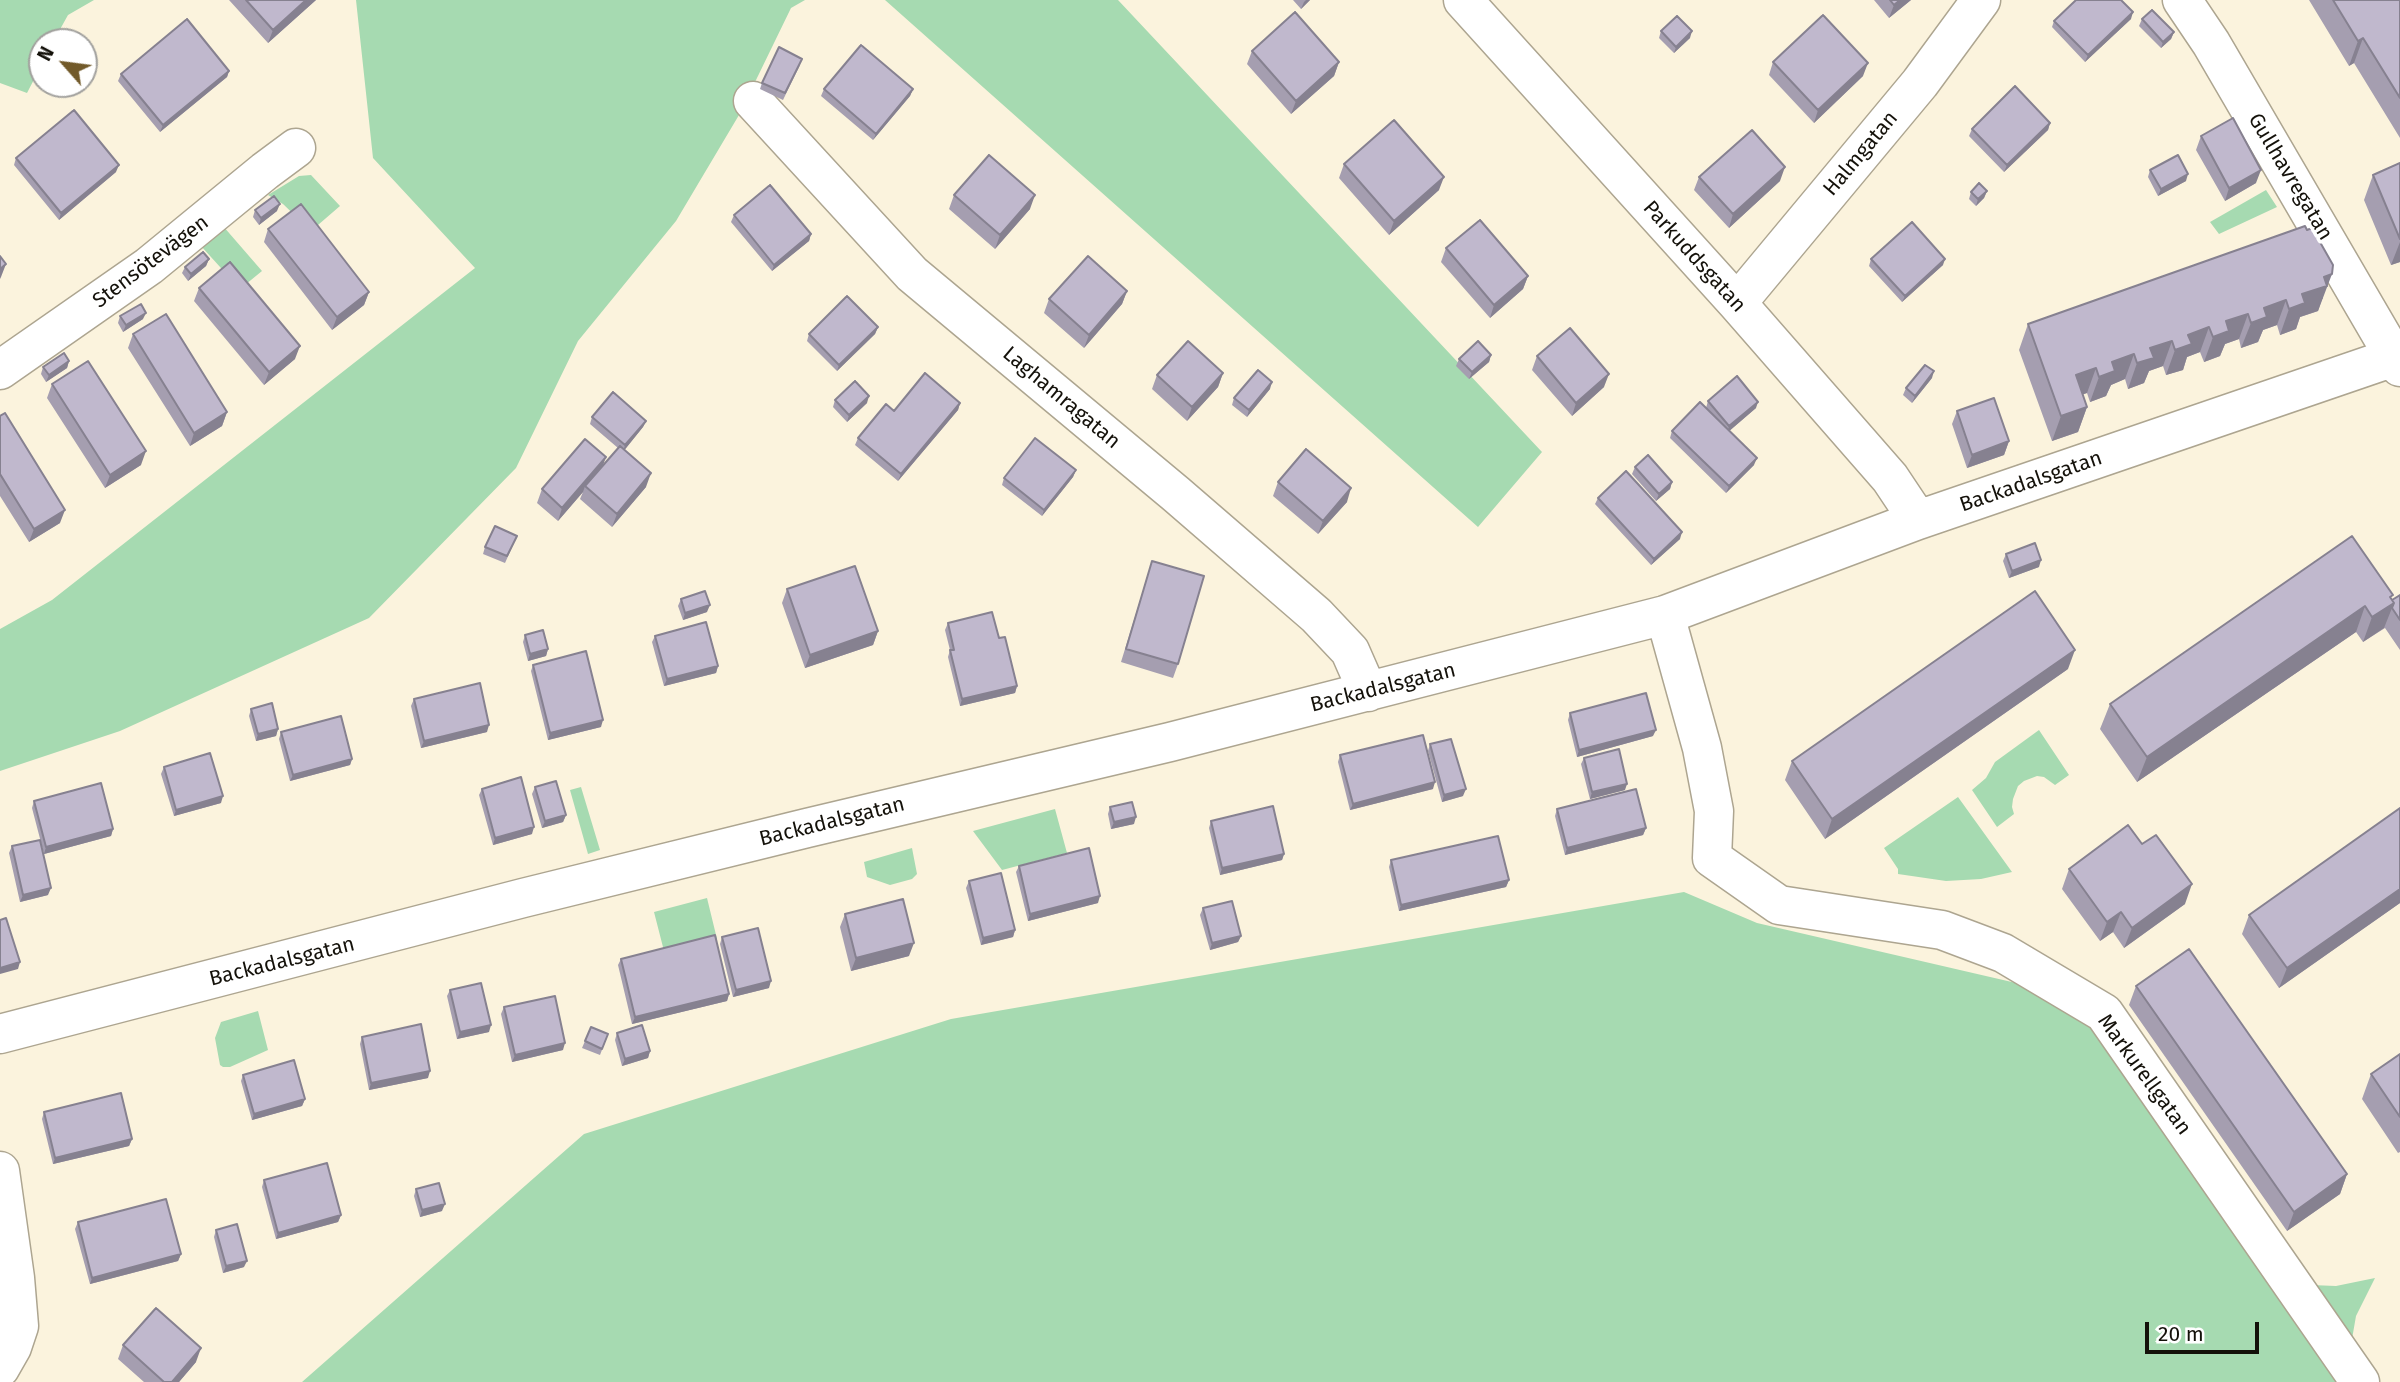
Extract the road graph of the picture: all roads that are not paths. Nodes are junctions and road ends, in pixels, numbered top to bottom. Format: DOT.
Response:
graph roads {
  1 [pos="1463,0"];
  2 [pos="1981,0"];
  3 [pos="2182,0"];
  4 [pos="753,101"];
  5 [pos="296,148"];
  6 [pos="1737,303"];
  7 [pos="2398,360"];
  8 [pos="0,370"];
  9 [pos="1918,520"];
  10 [pos="1665,615"];
  11 [pos="1368,692"];
  12 [pos="0,1034"];
  13 [pos="0,1171"];
  14 [pos="0,1368"];
  15 [pos="2360,1382"];
  1 -- 6 [label="street, Parkuddsgatan"];
  2 -- 6 [label="street, Halmgatan"];
  3 -- 7 [label="street, Gullhavregatan"];
  4 -- 11 [label="street, Laghamragatan"];
  5 -- 8 [label="street, Stensötevägen"];
  6 -- 9 [label="street, Parkuddsgatan"];
  7 -- 9 [label="street, Backadalsgatan"];
  9 -- 10 [label="street, Backadalsgatan"];
  10 -- 11 [label="street, Backadalsgatan"];
  10 -- 15 [label="street, Markurellgatan"];
  11 -- 12 [label="street, Backadalsgatan"];
  13 -- 14 [label="street"];
}
